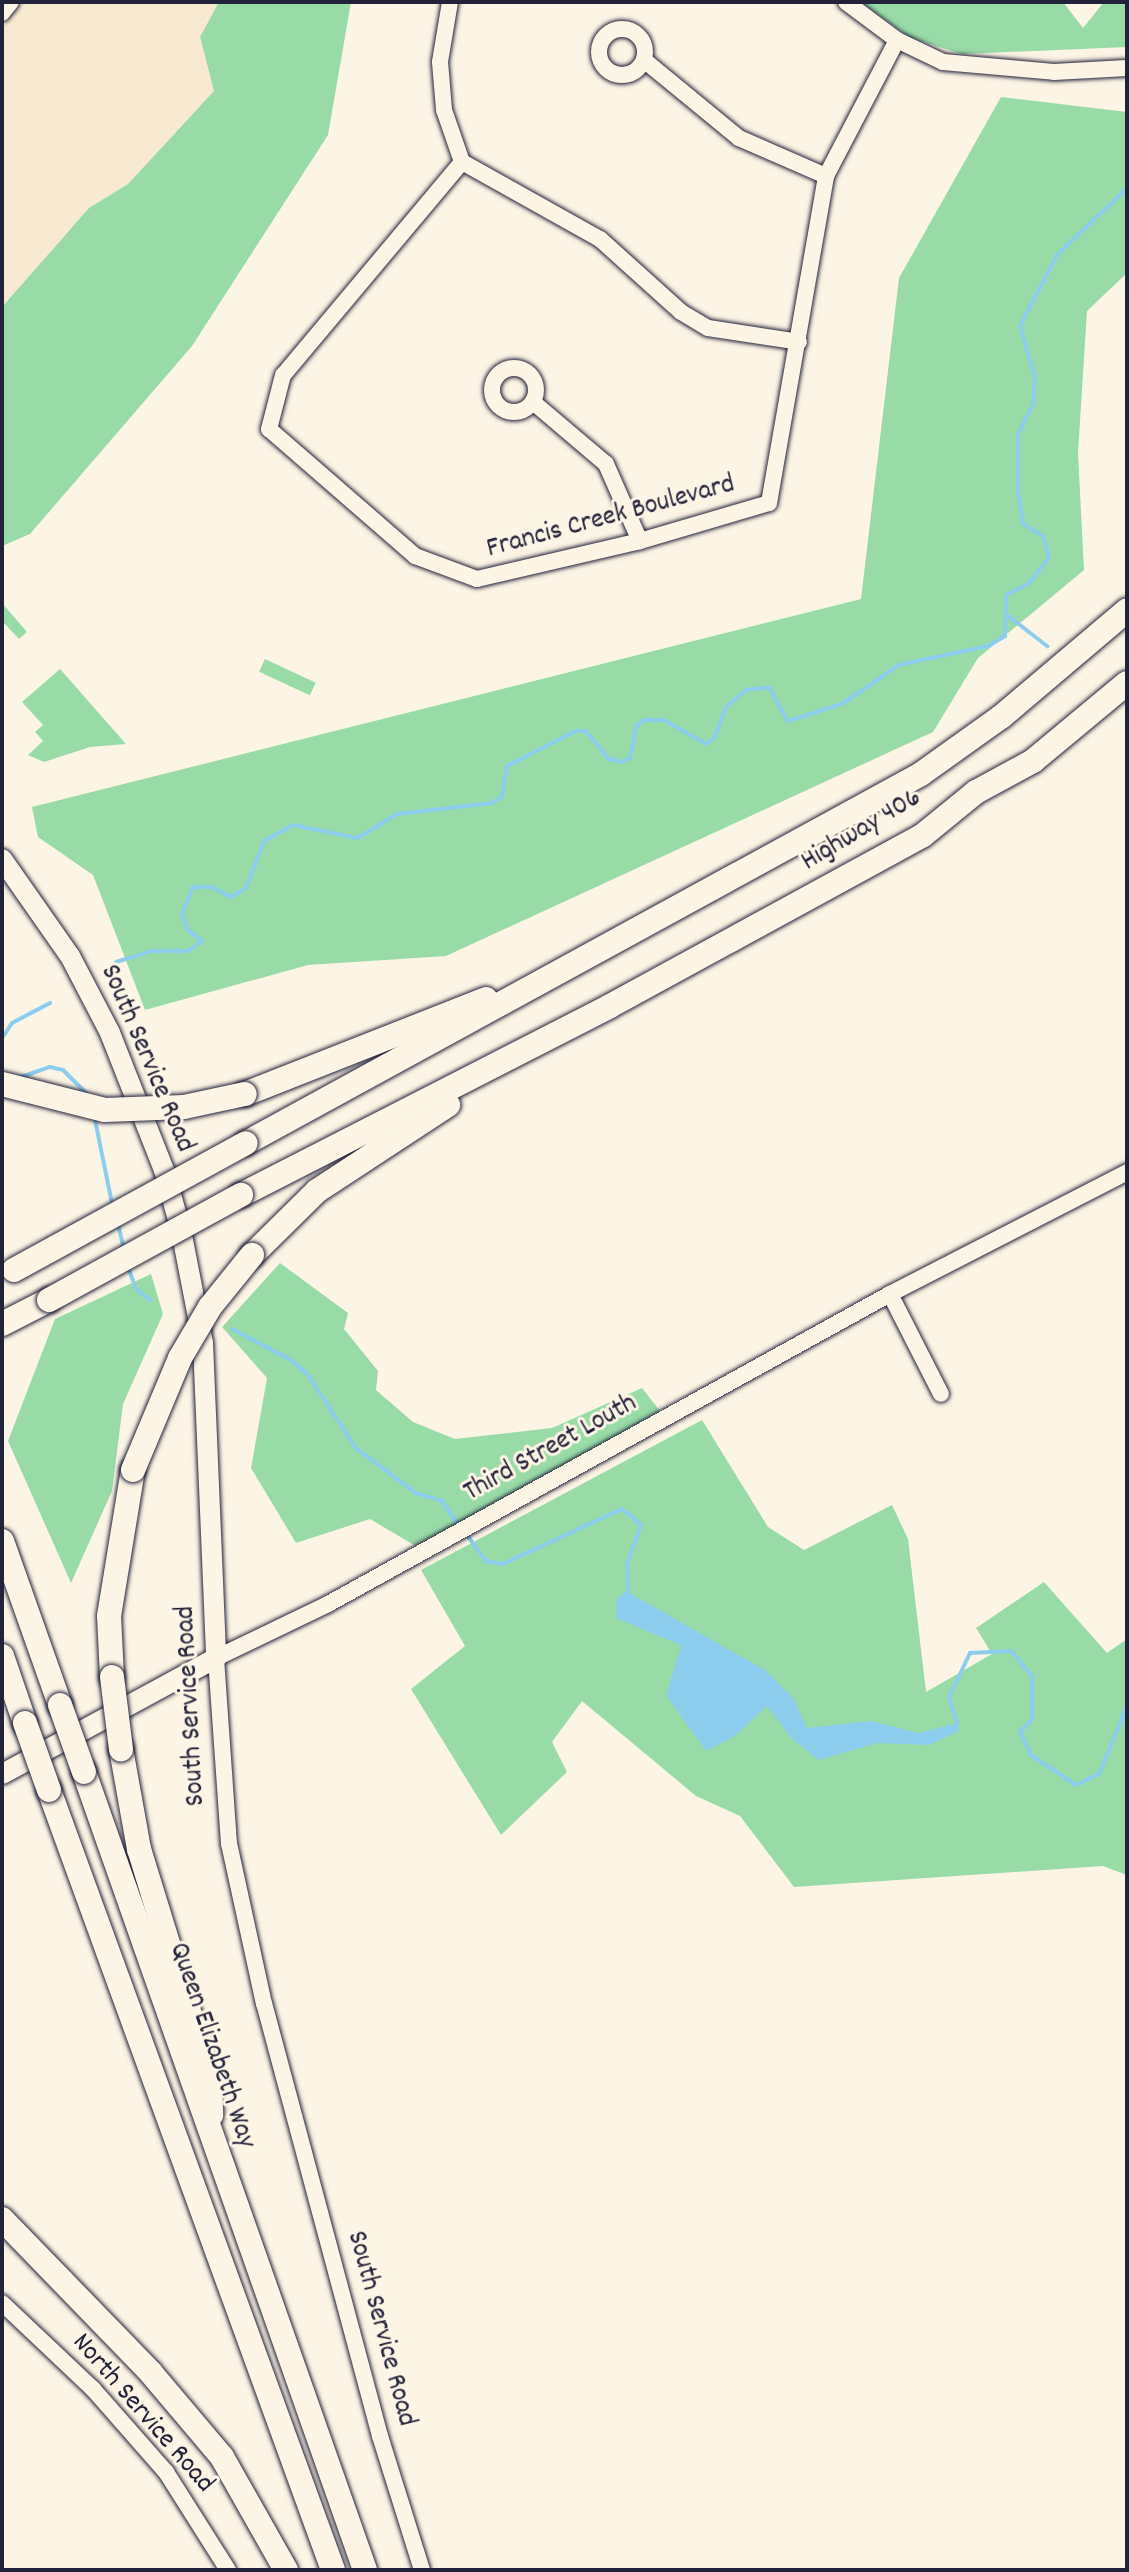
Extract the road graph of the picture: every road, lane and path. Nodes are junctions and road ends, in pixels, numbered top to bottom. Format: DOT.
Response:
graph roads {
  1 [pos="11,2"];
  2 [pos="450,2"];
  3 [pos="846,2"];
  4 [pos="2,13"];
  5 [pos="897,40"];
  6 [pos="1127,58"];
  7 [pos="644,60"];
  8 [pos="1038,67"];
  9 [pos="1127,68"];
  10 [pos="462,162"];
  11 [pos="826,176"];
  12 [pos="799,342"];
  13 [pos="533,402"];
  14 [pos="640,541"];
  15 [pos="1127,610"];
  16 [pos="1127,683"];
  17 [pos="2,859"];
  18 [pos="652,923"];
  19 [pos="610,1006"];
  20 [pos="2,1084"];
  21 [pos="1127,1172"];
  22 [pos="8,1273"];
  23 [pos="890,1294"];
  24 [pos="2,1324"];
  25 [pos="941,1394"];
  26 [pos="2,1541"];
  27 [pos="2,1656"];
  28 [pos="216,1658"];
  29 [pos="2,1774"];
  30 [pos="212,2138"];
  31 [pos="2,2219"];
  32 [pos="2,2303"];
  33 [pos="228,2570"];
  34 [pos="286,2570"];
  35 [pos="333,2570"];
  36 [pos="365,2570"];
  37 [pos="422,2570"];
  1 -- 4 [label="street"];
  2 -- 10 [label="street"];
  3 -- 5 [label="street"];
  5 -- 8 [label="street"];
  5 -- 11 [label="street, Francis Creek Boulevard"];
  6 -- 8 [label="street"];
  7 -- 11 [label="street"];
  8 -- 9 [label="street"];
  10 -- 12 [label="street"];
  10 -- 14 [label="street, Francis Creek Boulevard"];
  11 -- 12 [label="street, Francis Creek Boulevard"];
  12 -- 14 [label="street, Francis Creek Boulevard"];
  13 -- 14 [label="street"];
  15 -- 18 [label="highway, Highway 406"];
  16 -- 19 [label="highway, Highway 406"];
  17 -- 28 [label="main road, South Service Road"];
  18 -- 20 [label="highway, bridge"];
  18 -- 22 [label="highway, bridge"];
  19 -- 24 [label="highway, bridge"];
  19 -- 30 [label="highway, bridge"];
  21 -- 23 [label="street, Third Street Louth"];
  23 -- 25 [label="street"];
  23 -- 28 [label="street, Third Street Louth"];
  26 -- 30 [label="highway, Queen Elizabeth Way, bridge"];
  27 -- 35 [label="highway, bridge"];
  28 -- 29 [label="main road, Third Street Louth"];
  28 -- 37 [label="street, South Service Road"];
  30 -- 36 [label="highway, Queen Elizabeth Way"];
  31 -- 34 [label="highway"];
  32 -- 33 [label="street, North Service Road"];
}
